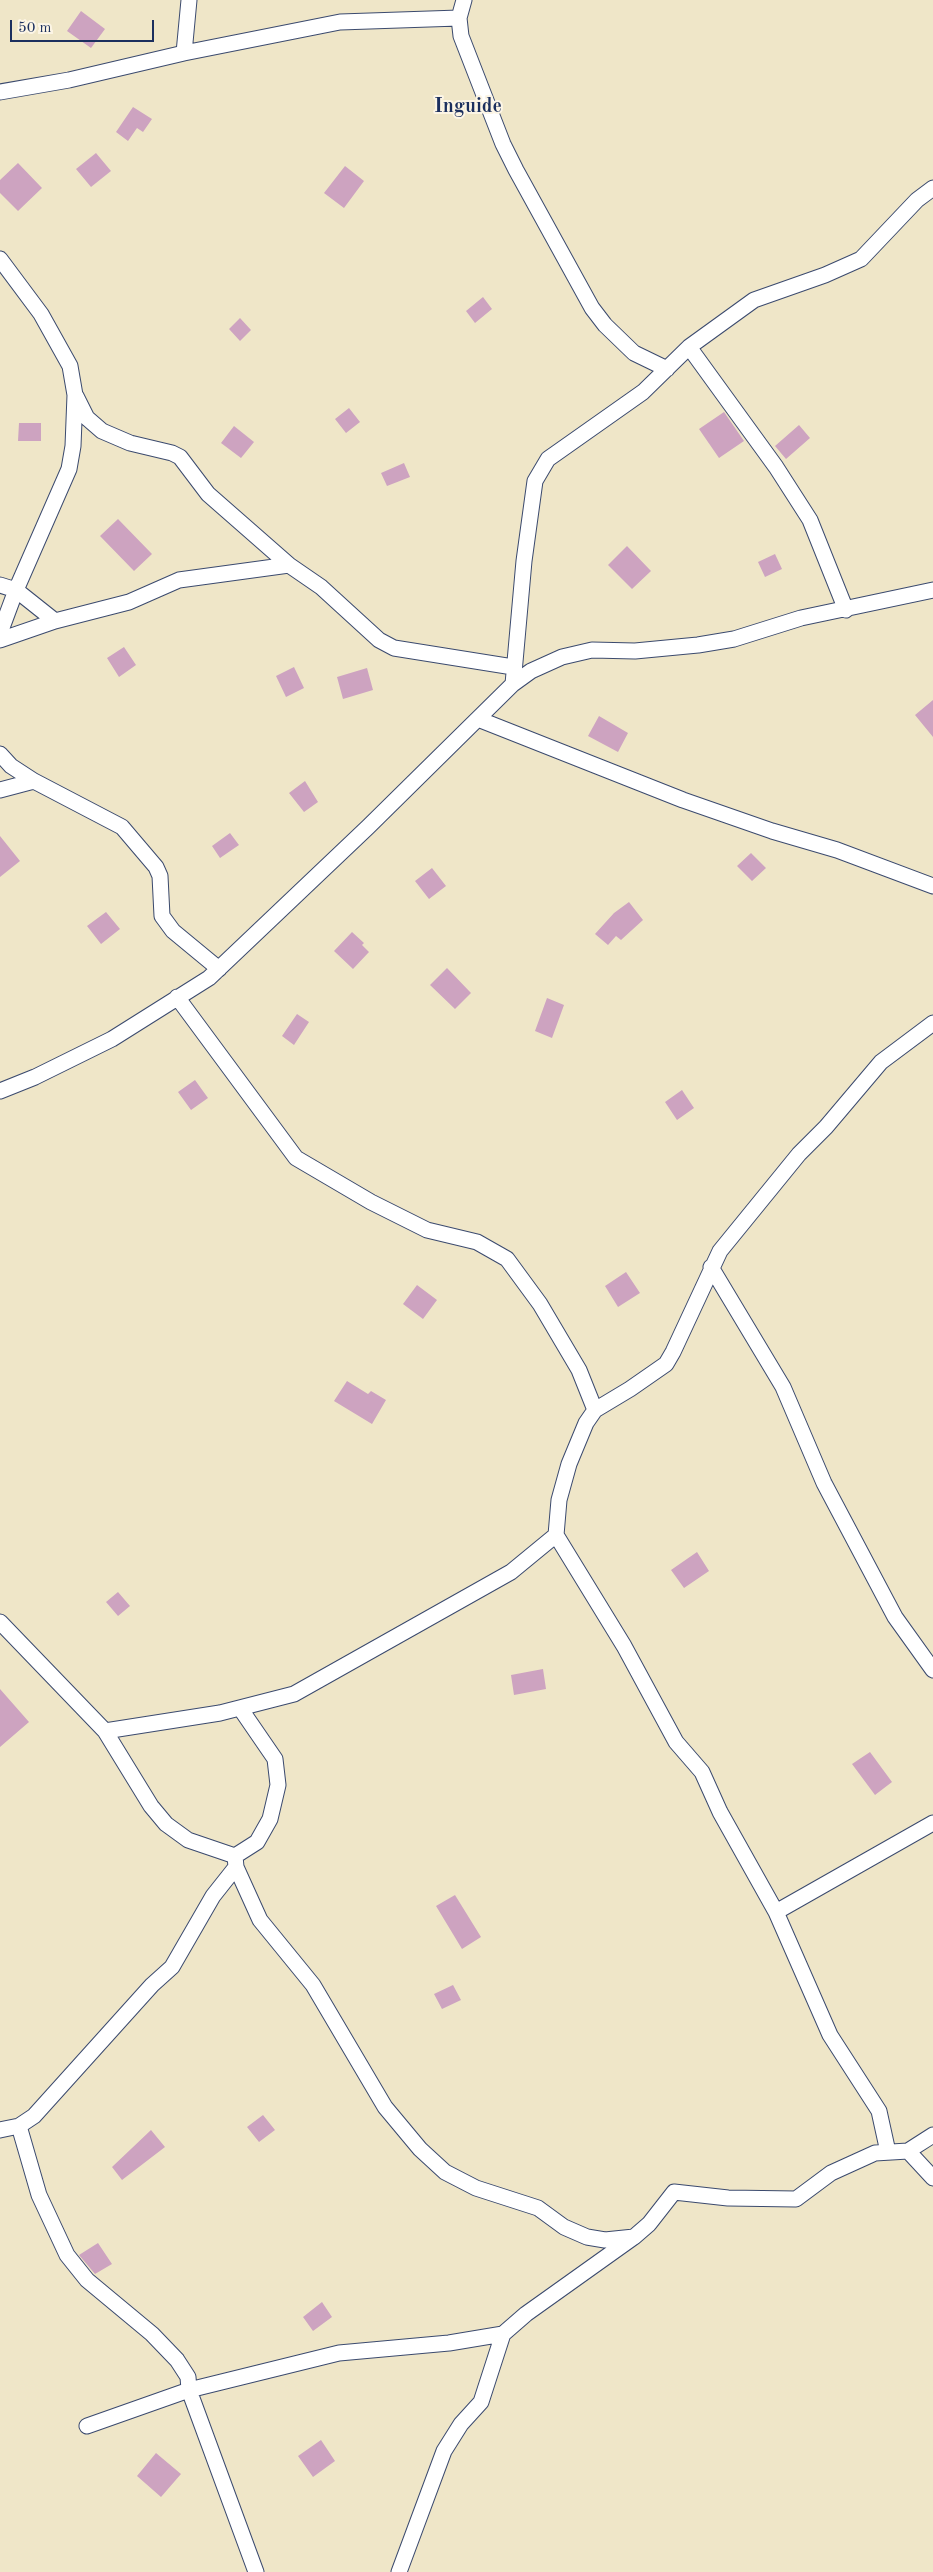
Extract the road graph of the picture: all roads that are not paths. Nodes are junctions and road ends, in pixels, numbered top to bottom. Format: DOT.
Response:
graph roads {
  1 [pos="189,0"];
  2 [pos="464,0"];
  3 [pos="459,18"];
  4 [pos="184,53"];
  5 [pos="0,92"];
  6 [pos="933,188"];
  7 [pos="0,259"];
  8 [pos="689,347"];
  9 [pos="667,369"];
  10 [pos="75,394"];
  11 [pos="289,565"];
  12 [pos="0,585"];
  13 [pos="16,590"];
  14 [pos="933,590"];
  15 [pos="846,610"];
  16 [pos="55,621"];
  17 [pos="0,633"];
  18 [pos="0,640"];
  19 [pos="513,667"];
  20 [pos="513,684"];
  21 [pos="478,719"];
  22 [pos="0,754"];
  23 [pos="34,781"];
  24 [pos="0,790"];
  25 [pos="933,886"];
  26 [pos="219,969"];
  27 [pos="177,998"];
  28 [pos="933,1023"];
  29 [pos="0,1091"];
  30 [pos="712,1267"];
  31 [pos="595,1410"];
  32 [pos="556,1535"];
  33 [pos="0,1622"];
  34 [pos="933,1670"];
  35 [pos="240,1708"];
  36 [pos="105,1731"];
  37 [pos="933,1823"];
  38 [pos="235,1862"];
  39 [pos="776,1912"];
  40 [pos="19,2126"];
  41 [pos="0,2130"];
  42 [pos="933,2135"];
  43 [pos="908,2151"];
  44 [pos="888,2152"];
  45 [pos="933,2178"];
  46 [pos="634,2237"];
  47 [pos="503,2334"];
  48 [pos="189,2390"];
  49 [pos="87,2426"];
  50 [pos="256,2572"];
  51 [pos="398,2572"];
  1 -- 4 [label="street"];
  2 -- 3 [label="street"];
  3 -- 4 [label="street"];
  3 -- 9 [label="street"];
  4 -- 5 [label="street"];
  6 -- 8 [label="street"];
  7 -- 10 [label="street"];
  8 -- 9 [label="street"];
  8 -- 15 [label="street"];
  9 -- 19 [label="street"];
  10 -- 11 [label="street"];
  10 -- 13 [label="street"];
  11 -- 16 [label="street"];
  11 -- 19 [label="street"];
  12 -- 13 [label="street"];
  13 -- 16 [label="street"];
  13 -- 17 [label="street"];
  14 -- 15 [label="street"];
  15 -- 20 [label="street"];
  16 -- 18 [label="street"];
  19 -- 20 [label="street"];
  20 -- 21 [label="street"];
  21 -- 25 [label="street"];
  21 -- 26 [label="street"];
  22 -- 23 [label="street"];
  23 -- 24 [label="street"];
  23 -- 26 [label="street"];
  26 -- 27 [label="street"];
  27 -- 29 [label="street"];
  27 -- 31 [label="street"];
  28 -- 30 [label="street"];
  30 -- 31 [label="street"];
  30 -- 34 [label="street"];
  31 -- 32 [label="street"];
  32 -- 35 [label="street"];
  32 -- 39 [label="street"];
  33 -- 36 [label="street"];
  35 -- 36 [label="street"];
  35 -- 38 [label="street"];
  36 -- 38 [label="street"];
  37 -- 39 [label="street"];
  38 -- 40 [label="street"];
  38 -- 46 [label="street"];
  39 -- 44 [label="street"];
  40 -- 41 [label="street"];
  40 -- 48 [label="street"];
  42 -- 43 [label="street"];
  43 -- 44 [label="street"];
  43 -- 45 [label="street"];
  44 -- 46 [label="street"];
  46 -- 47 [label="street"];
  47 -- 48 [label="street"];
  47 -- 51 [label="street"];
  48 -- 49 [label="street"];
  48 -- 50 [label="street"];
}
